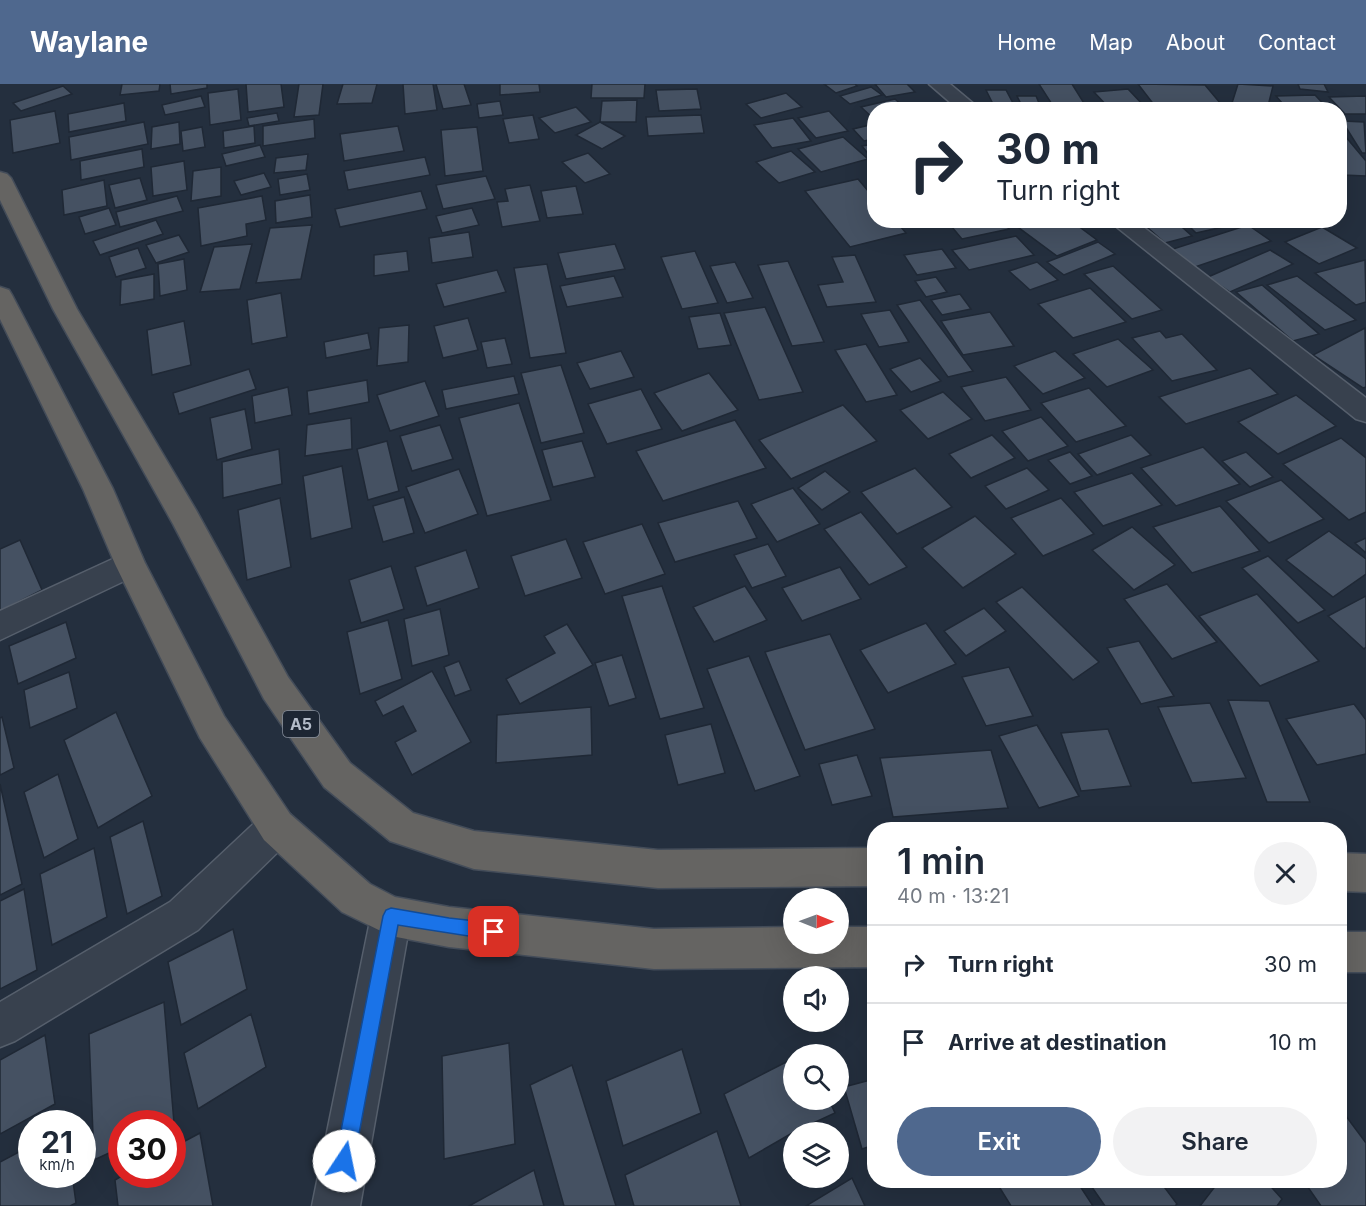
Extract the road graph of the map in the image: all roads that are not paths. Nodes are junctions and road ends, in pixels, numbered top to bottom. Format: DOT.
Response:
graph roads {
  1 [pos="939,84"];
  2 [pos="962,102"];
  3 [pos="0,178"];
  4 [pos="1129,228"];
  5 [pos="0,296"];
  6 [pos="1366,412"];
  7 [pos="130,564"];
  8 [pos="0,626"];
  9 [pos="277,827"];
  10 [pos="867,867"];
  11 [pos="1347,872"];
  12 [pos="1366,873"];
  13 [pos="391,916"];
  14 [pos="867,947"];
  15 [pos="1347,952"];
  16 [pos="1366,952"];
  17 [pos="0,1026"];
  18 [pos="336,1206"];
  1 -- 2 [label="street"];
  3 -- 10 [label="highway, A5"];
  4 -- 6 [label="street"];
  5 -- 7 [label="highway"];
  7 -- 8 [label="street"];
  7 -- 9 [label="highway"];
  9 -- 13 [label="highway"];
  9 -- 17 [label="street"];
  11 -- 12 [label="highway"];
  13 -- 14 [label="highway"];
  13 -- 18 [label="street"];
  15 -- 16 [label="highway"];
}
